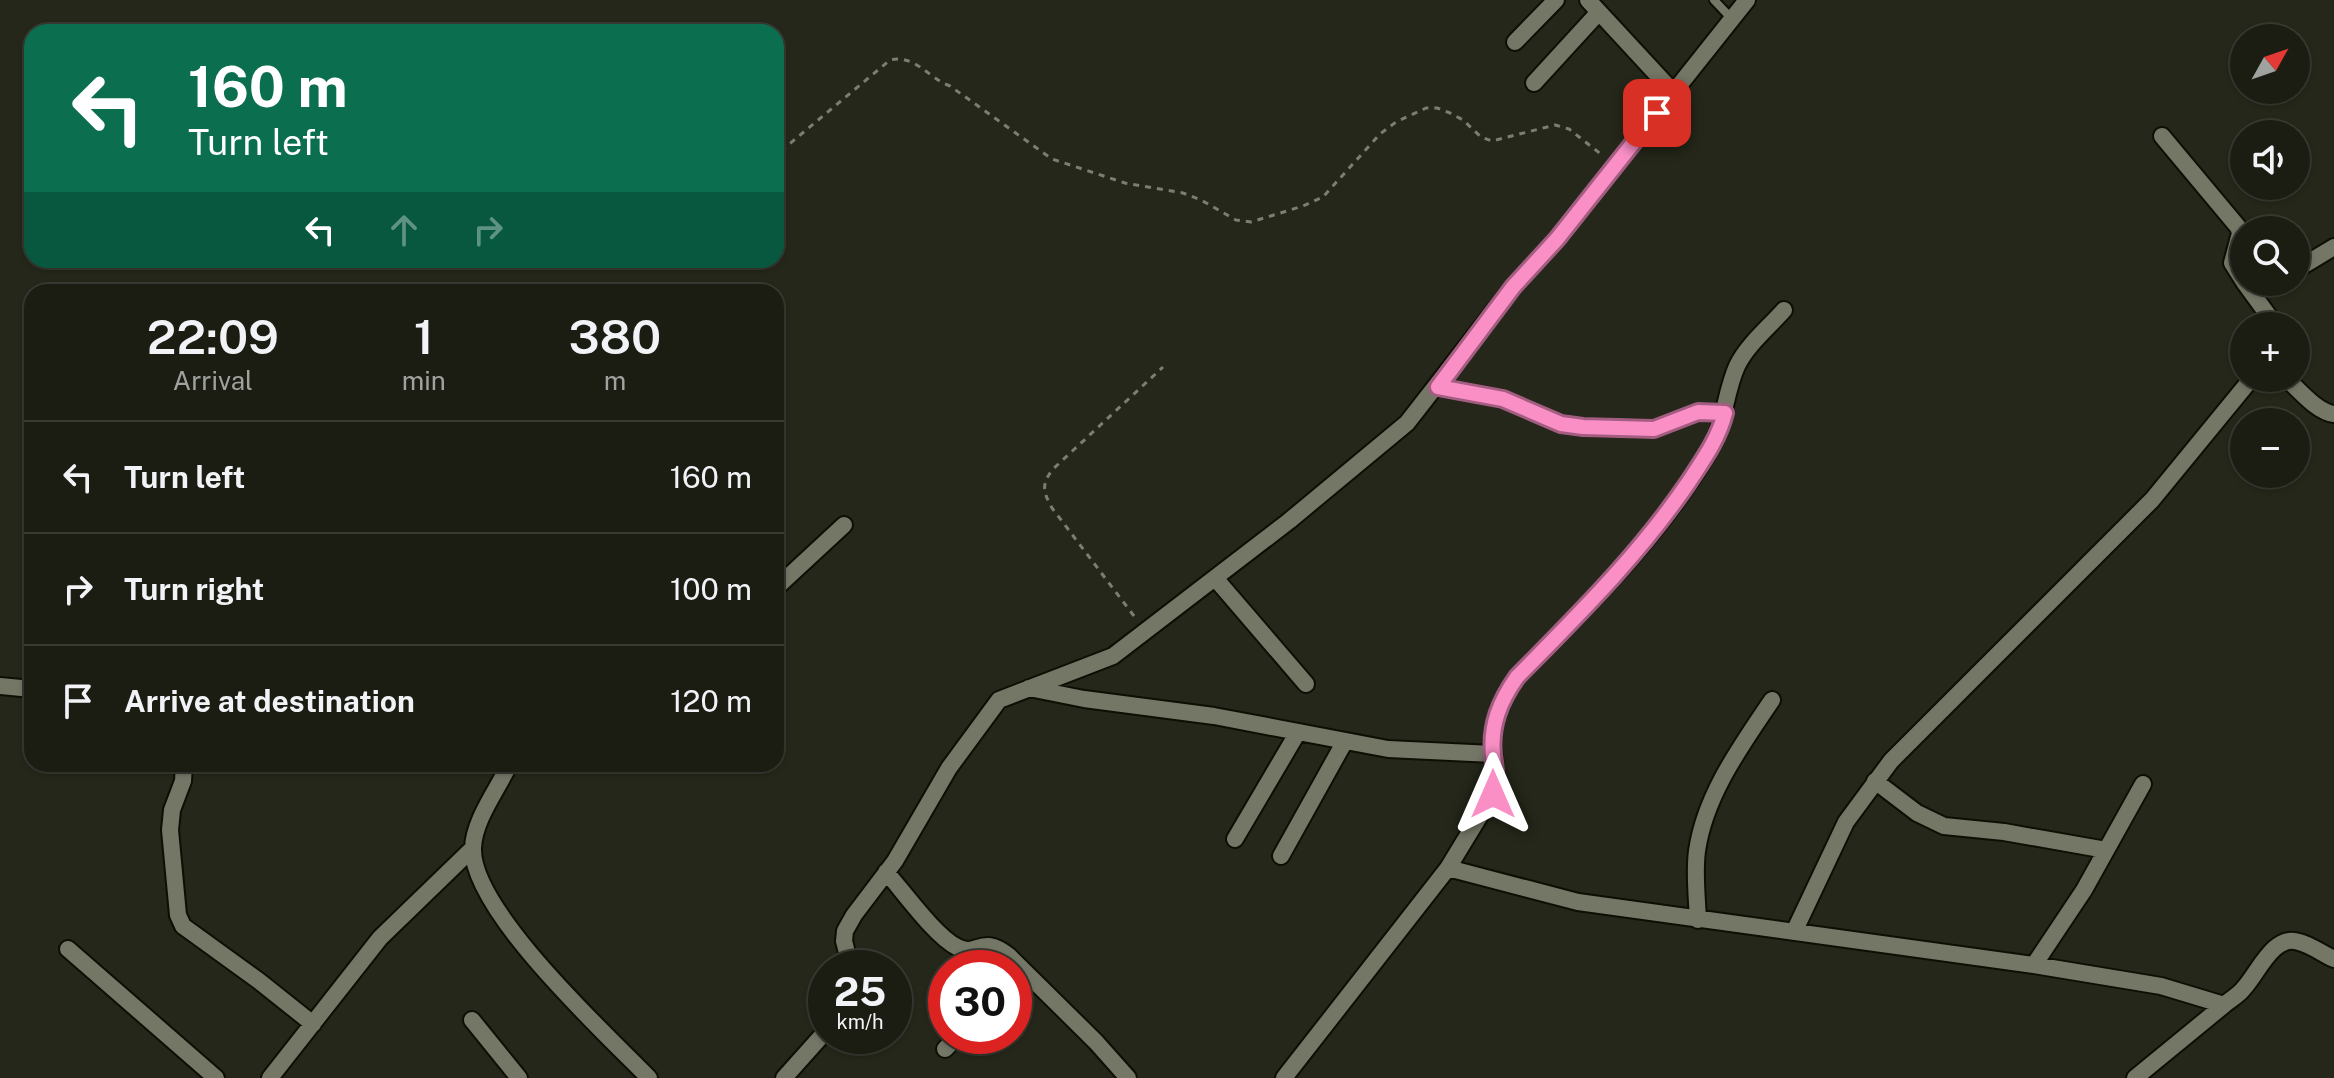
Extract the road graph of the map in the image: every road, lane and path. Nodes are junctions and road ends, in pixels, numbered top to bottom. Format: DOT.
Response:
graph roads {
  1 [pos="1556,0"];
  2 [pos="1714,0"];
  3 [pos="1747,0"];
  4 [pos="1594,6"];
  5 [pos="1732,19"];
  6 [pos="1515,42"];
  7 [pos="1534,83"];
  8 [pos="1674,93"];
  9 [pos="2162,136"];
  10 [pos="784,148"];
  11 [pos="1614,165"];
  12 [pos="2230,217"];
  13 [pos="2334,247"];
  14 [pos="2310,262"];
  15 [pos="1784,310"];
  16 [pos="1163,367"];
  17 [pos="1438,387"];
  18 [pos="2241,392"];
  19 [pos="2302,392"];
  20 [pos="1725,413"];
  21 [pos="2334,414"];
  22 [pos="844,525"];
  23 [pos="1215,578"];
  24 [pos="784,581"];
  25 [pos="1146,632"];
  26 [pos="1306,684"];
  27 [pos="0,686"];
  28 [pos="1027,687"];
  29 [pos="24,688"];
  30 [pos="1772,700"];
  31 [pos="1298,732"];
  32 [pos="1345,741"];
  33 [pos="1493,754"];
  34 [pos="184,772"];
  35 [pos="508,772"];
  36 [pos="1875,781"];
  37 [pos="2143,784"];
  38 [pos="1235,839"];
  39 [pos="473,848"];
  40 [pos="2106,850"];
  41 [pos="1281,856"];
  42 [pos="1448,868"];
  43 [pos="886,872"];
  44 [pos="1698,920"];
  45 [pos="1794,932"];
  46 [pos="68,949"];
  47 [pos="846,950"];
  48 [pos="969,950"];
  49 [pos="969,950"];
  50 [pos="1000,950"];
  51 [pos="2334,959"];
  52 [pos="2034,965"];
  53 [pos="1032,985"];
  54 [pos="2224,1005"];
  55 [pos="472,1020"];
  56 [pos="313,1024"];
  57 [pos="808,1051"];
  58 [pos="216,1078"];
  59 [pos="270,1078"];
  60 [pos="519,1078"];
  61 [pos="649,1078"];
  62 [pos="784,1078"];
  63 [pos="1128,1078"];
  64 [pos="1284,1078"];
  65 [pos="2135,1078"];
  1 -- 6 [label="street"];
  2 -- 5 [label="lane"];
  3 -- 5 [label="street"];
  4 -- 7 [label="street"];
  4 -- 8 [label="street"];
  5 -- 8 [label="street"];
  8 -- 11 [label="street"];
  9 -- 12 [label="street"];
  10 -- 11 [label="path"];
  11 -- 17 [label="street"];
  13 -- 14 [label="street"];
  15 -- 20 [label="street"];
  16 -- 25 [label="path"];
  17 -- 20 [label="street"];
  17 -- 23 [label="street"];
  18 -- 36 [label="street"];
  19 -- 21 [label="street"];
  20 -- 33 [label="street"];
  22 -- 24 [label="street"];
  23 -- 25 [label="street"];
  23 -- 26 [label="street"];
  25 -- 28 [label="street"];
  27 -- 29 [label="street"];
  28 -- 31 [label="street"];
  28 -- 43 [label="street"];
  30 -- 44 [label="street"];
  31 -- 32 [label="street"];
  31 -- 38 [label="street"];
  32 -- 33 [label="street"];
  32 -- 41 [label="street"];
  33 -- 42 [label="street"];
  34 -- 56 [label="street"];
  35 -- 39 [label="street"];
  36 -- 40 [label="street"];
  36 -- 45 [label="street"];
  37 -- 40 [label="street"];
  39 -- 56 [label="street"];
  39 -- 61 [label="street"];
  40 -- 52 [label="street"];
  42 -- 44 [label="street"];
  42 -- 64 [label="street"];
  43 -- 47 [label="street"];
  43 -- 49 [label="street"];
  44 -- 45 [label="street"];
  45 -- 52 [label="street"];
  46 -- 58 [label="street"];
  48 -- 50 [label="street"];
  51 -- 54 [label="street"];
  52 -- 54 [label="street"];
  53 -- 63 [label="street"];
  54 -- 65 [label="street"];
  55 -- 60 [label="street"];
  56 -- 59 [label="street"];
  57 -- 62 [label="street"];
}
